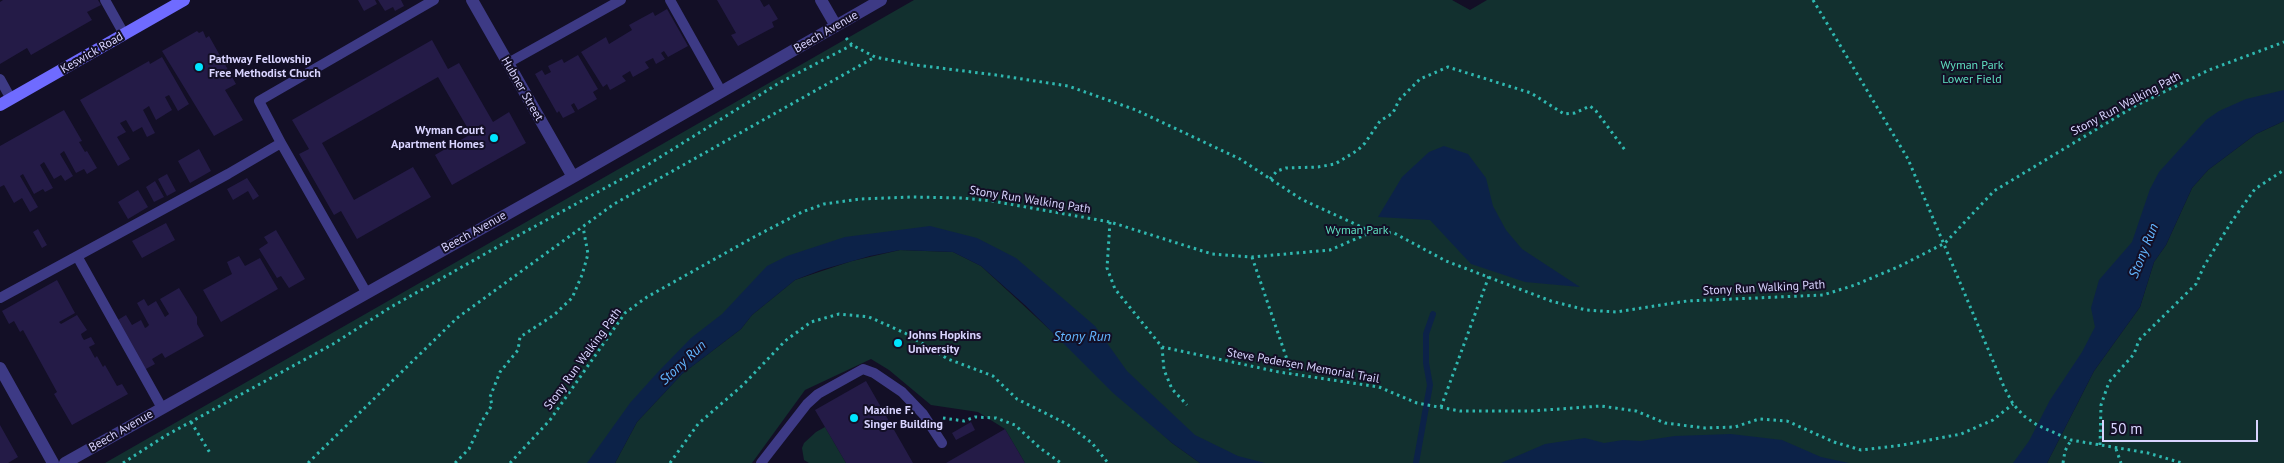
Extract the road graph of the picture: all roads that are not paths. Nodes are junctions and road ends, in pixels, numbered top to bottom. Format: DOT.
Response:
graph roads {
  1 [pos="105,0"];
  2 [pos="184,0"];
  3 [pos="434,0"];
  4 [pos="472,0"];
  5 [pos="620,0"];
  6 [pos="670,0"];
  7 [pos="821,0"];
  8 [pos="881,0"];
  9 [pos="836,26"];
  10 [pos="124,34"];
  11 [pos="508,63"];
  12 [pos="0,79"];
  13 [pos="721,91"];
  14 [pos="6,102"];
  15 [pos="281,143"];
  16 [pos="573,177"];
  17 [pos="77,256"];
  18 [pos="366,292"];
  19 [pos="0,298"];
  20 [pos="0,368"];
  21 [pos="162,408"];
  22 [pos="942,443"];
  23 [pos="53,463"];
  24 [pos="65,463"];
  25 [pos="761,463"];
  1 -- 10 [label="lane"];
  2 -- 10 [label="street, Keswick Road"];
  3 -- 15 [label="lane"];
  4 -- 11 [label="street, Hubner Street"];
  5 -- 11 [label="lane"];
  6 -- 13 [label="lane"];
  7 -- 9 [label="street"];
  8 -- 9 [label="street, Beech Avenue"];
  9 -- 13 [label="street, Beech Avenue"];
  10 -- 14 [label="street, Keswick Road"];
  11 -- 16 [label="street, Hubner Street"];
  12 -- 14 [label="lane"];
  13 -- 16 [label="street, Beech Avenue"];
  15 -- 17 [label="lane"];
  15 -- 18 [label="lane"];
  16 -- 18 [label="street, Beech Avenue"];
  17 -- 19 [label="lane"];
  17 -- 21 [label="lane"];
  18 -- 21 [label="street, Beech Avenue"];
  20 -- 23 [label="street"];
  21 -- 24 [label="street, Beech Avenue"];
  22 -- 25 [label="lane"];
}
